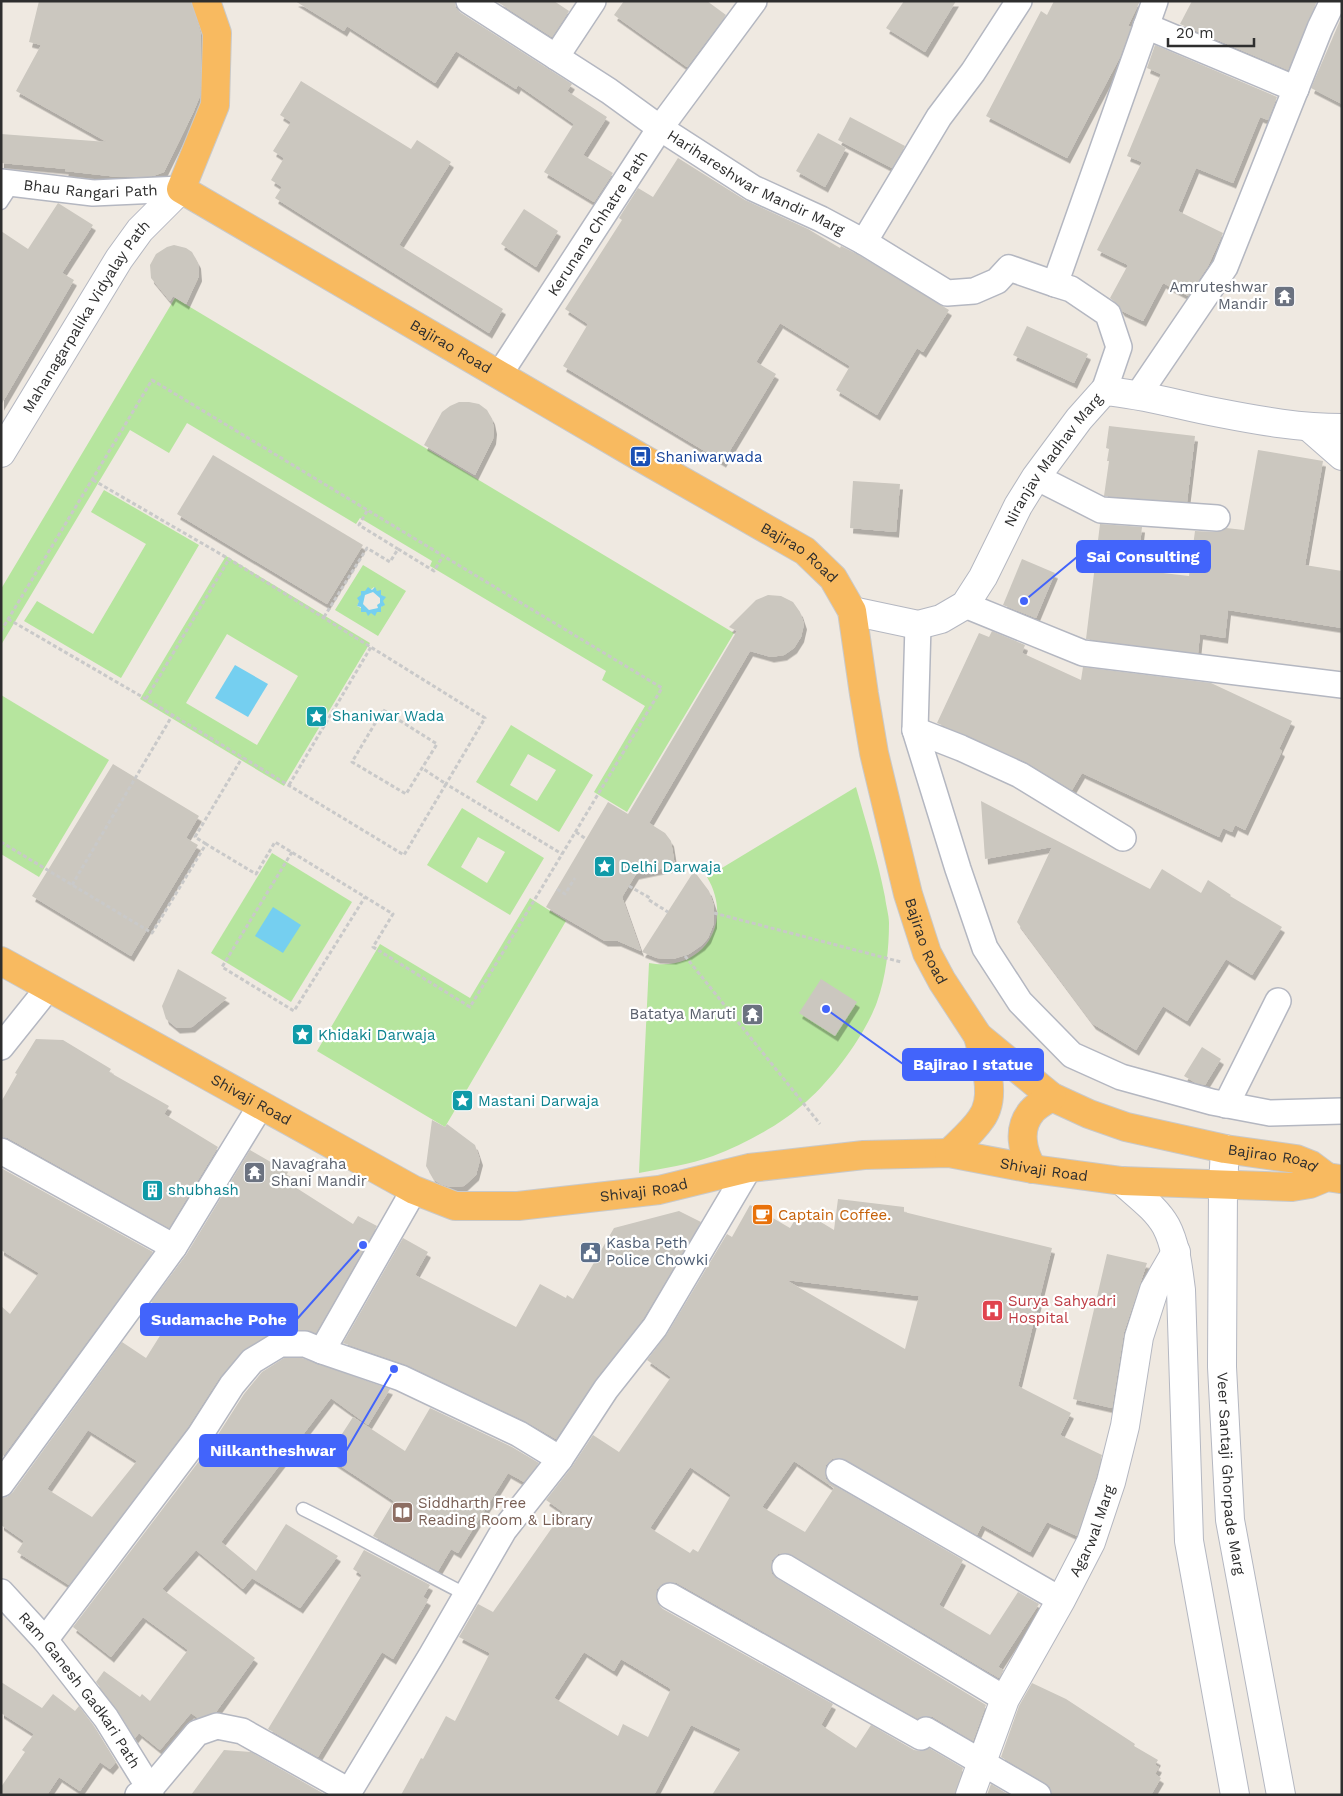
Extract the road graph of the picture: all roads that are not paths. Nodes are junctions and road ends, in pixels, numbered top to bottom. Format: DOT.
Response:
graph roads {
  1 [pos="206,1"];
  2 [pos="470,1"];
  3 [pos="593,1"];
  4 [pos="754,1"];
  5 [pos="1019,1"];
  6 [pos="1155,1"];
  7 [pos="1333,1"];
  8 [pos="1146,26"];
  9 [pos="556,57"];
  10 [pos="1296,89"];
  11 [pos="660,128"];
  12 [pos="5,189"];
  13 [pos="181,189"];
  14 [pos="864,242"];
  15 [pos="1055,284"];
  16 [pos="499,375"];
  17 [pos="1104,391"];
  18 [pos="1138,396"];
  19 [pos="1310,428"];
  20 [pos="1342,428"];
  21 [pos="1,453"];
  22 [pos="1342,456"];
  23 [pos="1036,477"];
  24 [pos="1217,518"];
  25 [pos="965,605"];
  26 [pos="852,611"];
  27 [pos="918,625"];
  28 [pos="1342,685"];
  29 [pos="915,730"];
  30 [pos="1122,838"];
  31 [pos="1,961"];
  32 [pos="49,987"];
  33 [pos="1278,1001"];
  34 [pos="978,1036"];
  35 [pos="1,1047"];
  36 [pos="1052,1097"];
  37 [pos="260,1105"];
  38 [pos="1226,1105"];
  39 [pos="1342,1111"];
  40 [pos="1225,1148"];
  41 [pos="1,1151"];
  42 [pos="949,1153"];
  43 [pos="749,1168"];
  44 [pos="1033,1169"];
  45 [pos="1334,1178"];
  46 [pos="1122,1182"];
  47 [pos="1223,1186"];
  48 [pos="414,1190"];
  49 [pos="174,1247"];
  50 [pos="1176,1252"];
  51 [pos="322,1352"];
  52 [pos="560,1459"];
  53 [pos="839,1472"];
  54 [pos="1,1484"];
  55 [pos="303,1509"];
  56 [pos="785,1567"];
  57 [pos="1,1592"];
  58 [pos="467,1595"];
  59 [pos="670,1596"];
  60 [pos="1062,1600"];
  61 [pos="45,1640"];
  62 [pos="1005,1699"];
  63 [pos="983,1762"];
  64 [pos="146,1793"];
  65 [pos="348,1793"];
  66 [pos="970,1795"];
  67 [pos="1038,1795"];
  68 [pos="1235,1795"];
  69 [pos="1281,1795"];
  1 -- 13 [label="highway"];
  2 -- 9 [label="street, Harihareshwar Mandir Marg"];
  3 -- 9 [label="street"];
  4 -- 11 [label="street, Kerunana Chhatre Path"];
  5 -- 14 [label="street"];
  6 -- 8 [label="street"];
  7 -- 10 [label="street"];
  8 -- 10 [label="street"];
  8 -- 15 [label="street"];
  9 -- 11 [label="street, Harihareshwar Mandir Marg"];
  10 -- 18 [label="street"];
  11 -- 14 [label="street, Harihareshwar Mandir Marg"];
  11 -- 16 [label="street, Kerunana Chhatre Path"];
  12 -- 13 [label="street, Bhau Rangari Path"];
  13 -- 16 [label="highway, Bajirao Road"];
  13 -- 21 [label="street, Mahanagarpalika Vidyalay Path"];
  14 -- 15 [label="street, Harihareshwar Mandir Marg"];
  15 -- 17 [label="street, Niranjav Madhav Marg"];
  16 -- 26 [label="highway, Bajirao Road"];
  17 -- 18 [label="street"];
  17 -- 23 [label="street, Niranjav Madhav Marg"];
  18 -- 19 [label="street"];
  19 -- 20 [label="street"];
  19 -- 22 [label="street"];
  23 -- 24 [label="street"];
  23 -- 25 [label="street, Niranjav Madhav Marg"];
  25 -- 27 [label="street, Niranjav Madhav Marg"];
  25 -- 28 [label="street"];
  26 -- 27 [label="street, Niranjav Madhav Marg"];
  26 -- 34 [label="highway, Bajirao Road"];
  27 -- 29 [label="street"];
  29 -- 30 [label="street"];
  29 -- 38 [label="street"];
  31 -- 32 [label="highway, Shivaji Road"];
  32 -- 35 [label="street"];
  32 -- 37 [label="highway, Shivaji Road"];
  33 -- 38 [label="street"];
  34 -- 36 [label="highway, Bajirao Road"];
  34 -- 42 [label="highway"];
  36 -- 40 [label="highway, Bajirao Road"];
  36 -- 44 [label="highway"];
  37 -- 48 [label="highway, Shivaji Road"];
  37 -- 49 [label="street"];
  38 -- 39 [label="street"];
  40 -- 45 [label="highway, Bajirao Road"];
  40 -- 47 [label="street, Veer Santaji Ghorpade Marg"];
  41 -- 49 [label="street"];
  42 -- 43 [label="highway, Shivaji Road"];
  42 -- 44 [label="highway, Shivaji Road"];
  43 -- 48 [label="highway, Shivaji Road"];
  43 -- 52 [label="street"];
  44 -- 46 [label="highway, Shivaji Road"];
  45 -- 47 [label="highway, Shivaji Road"];
  46 -- 47 [label="highway, Shivaji Road"];
  46 -- 50 [label="street"];
  47 -- 69 [label="street, Veer Santaji Ghorpade Marg"];
  48 -- 51 [label="street"];
  49 -- 54 [label="street"];
  50 -- 60 [label="street, Agarwal Marg"];
  50 -- 68 [label="street"];
  51 -- 52 [label="street"];
  51 -- 61 [label="street"];
  52 -- 58 [label="street"];
  53 -- 60 [label="street"];
  55 -- 58 [label="lane"];
  56 -- 62 [label="street"];
  57 -- 61 [label="street, Ram Ganesh Gadkari Path"];
  58 -- 65 [label="street"];
  59 -- 63 [label="street"];
  60 -- 62 [label="street, Agarwal Marg"];
  61 -- 64 [label="street, Ram Ganesh Gadkari Path"];
  62 -- 63 [label="street, Agarwal Marg"];
  63 -- 66 [label="street, Agarwal Marg"];
  63 -- 67 [label="street"];
  64 -- 65 [label="street"];
}
